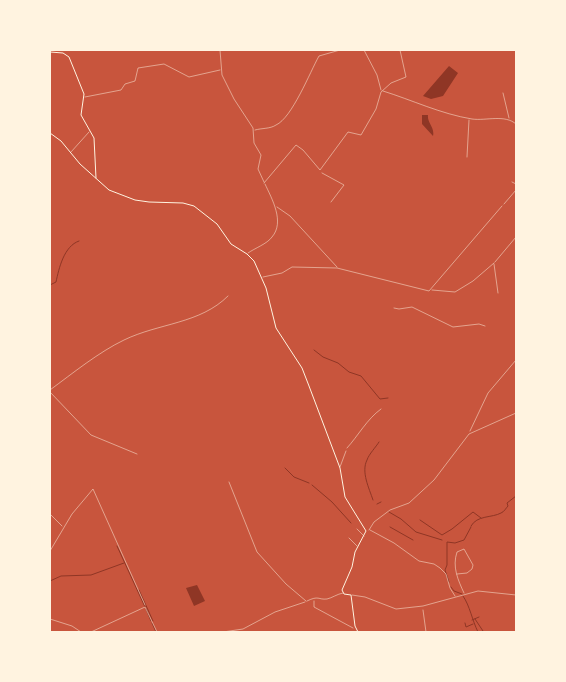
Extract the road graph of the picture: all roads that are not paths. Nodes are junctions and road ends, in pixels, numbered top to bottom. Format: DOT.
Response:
graph roads {
  1 [pos="220,50"];
  2 [pos="340,50"];
  3 [pos="364,50"];
  4 [pos="400,50"];
  5 [pos="50,52"];
  6 [pos="221,70"];
  7 [pos="382,91"];
  8 [pos="502,93"];
  9 [pos="85,97"];
  10 [pos="469,118"];
  11 [pos="509,119"];
  12 [pos="516,124"];
  13 [pos="90,131"];
  14 [pos="254,131"];
  15 [pos="50,132"];
  16 [pos="70,152"];
  17 [pos="467,157"];
  18 [pos="96,178"];
  19 [pos="512,182"];
  20 [pos="264,183"];
  21 [pos="516,184"];
  22 [pos="516,190"];
  23 [pos="504,204"];
  24 [pos="247,254"];
  25 [pos="516,413"];
  26 [pos="346,450"];
  27 [pos="340,468"];
  28 [pos="229,482"];
  29 [pos="357,529"];
  30 [pos="369,530"];
  31 [pos="366,531"];
  32 [pos="364,536"];
  33 [pos="349,538"];
  34 [pos="358,547"];
  35 [pos="457,574"];
  36 [pos="343,593"];
  37 [pos="464,594"];
  38 [pos="351,595"];
  39 [pos="516,595"];
  40 [pos="456,597"];
  41 [pos="306,601"];
  42 [pos="50,619"];
  43 [pos="357,631"];
  44 [pos="81,632"];
  45 [pos="91,632"];
  46 [pos="157,632"];
  47 [pos="223,632"];
  1 -- 6 [label="street"];
  2 -- 14 [label="street"];
  3 -- 7 [label="street"];
  4 -- 7 [label="street"];
  5 -- 9 [label="street"];
  6 -- 9 [label="street"];
  6 -- 14 [label="street"];
  7 -- 10 [label="street"];
  7 -- 20 [label="street"];
  8 -- 11 [label="street"];
  9 -- 13 [label="street"];
  10 -- 11 [label="street"];
  10 -- 17 [label="street"];
  11 -- 12 [label="street"];
  13 -- 16 [label="street"];
  13 -- 18 [label="street"];
  14 -- 20 [label="street"];
  15 -- 16 [label="street"];
  16 -- 18 [label="street"];
  18 -- 24 [label="street"];
  19 -- 21 [label="street"];
  20 -- 24 [label="street"];
  22 -- 23 [label="street"];
  24 -- 27 [label="street"];
  25 -- 30 [label="street"];
  26 -- 27 [label="street"];
  27 -- 31 [label="street"];
  28 -- 41 [label="street"];
  29 -- 32 [label="street"];
  30 -- 31 [label="street"];
  30 -- 40 [label="street"];
  31 -- 32 [label="street"];
  32 -- 34 [label="street"];
  33 -- 34 [label="street"];
  34 -- 36 [label="street"];
  35 -- 35 [label="street"];
  35 -- 37 [label="street"];
  36 -- 38 [label="street"];
  36 -- 41 [label="street"];
  37 -- 39 [label="street"];
  37 -- 40 [label="street"];
  38 -- 40 [label="street"];
  38 -- 43 [label="street"];
  41 -- 47 [label="street"];
  42 -- 44 [label="street"];
  45 -- 46 [label="street"];
}
